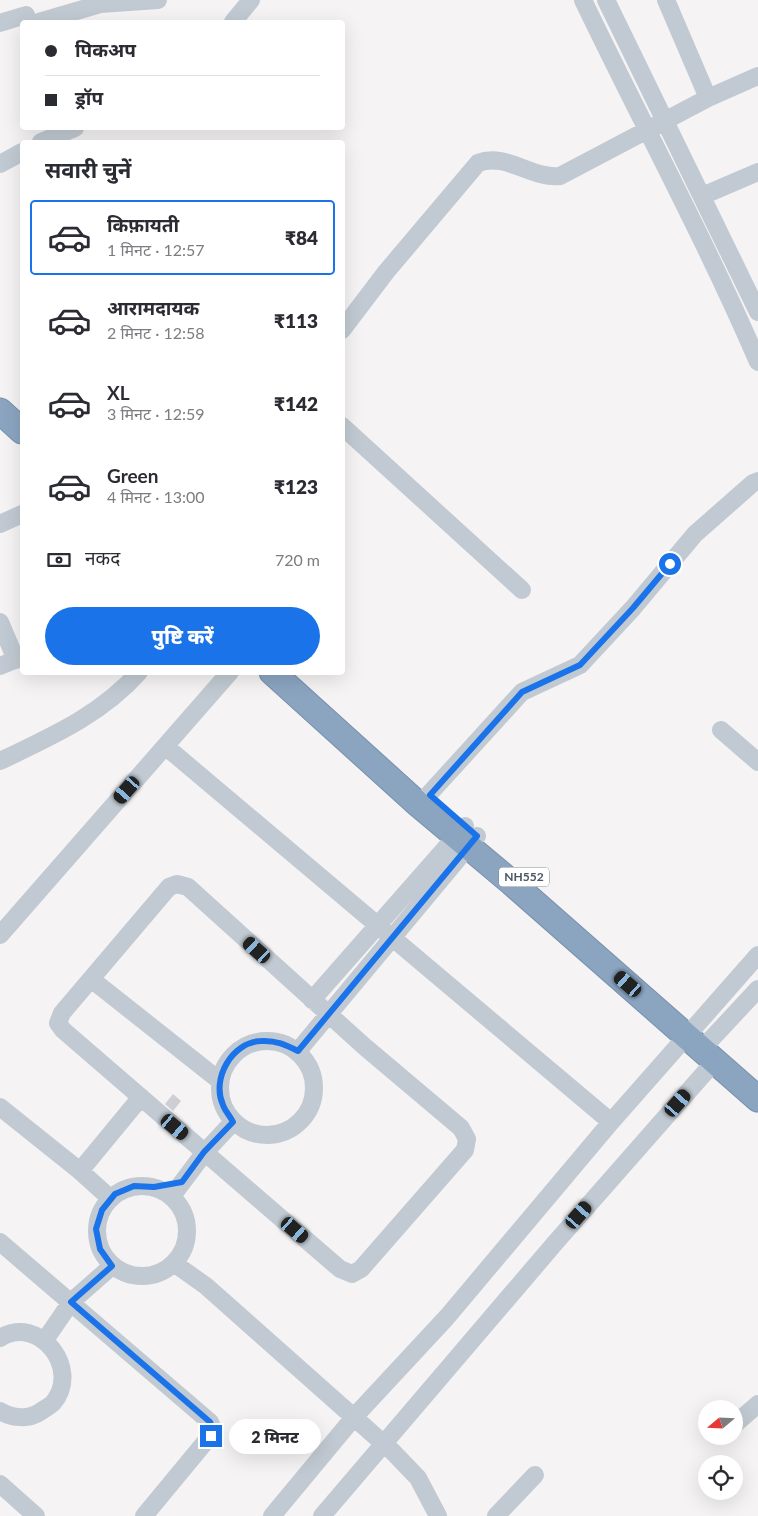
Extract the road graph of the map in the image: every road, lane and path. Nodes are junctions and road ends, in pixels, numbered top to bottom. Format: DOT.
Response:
graph roads {
  1 [pos="158,0"];
  2 [pos="251,0"];
  3 [pos="583,0"];
  4 [pos="606,0"];
  5 [pos="666,0"];
  6 [pos="72,6"];
  7 [pos="28,15"];
  8 [pos="235,20"];
  9 [pos="0,23"];
  10 [pos="758,76"];
  11 [pos="708,98"];
  12 [pos="664,121"];
  13 [pos="67,130"];
  14 [pos="646,131"];
  15 [pos="45,140"];
  16 [pos="20,153"];
  17 [pos="1,161"];
  18 [pos="758,172"];
  19 [pos="702,196"];
  20 [pos="758,312"];
  21 [pos="345,326"];
  22 [pos="758,362"];
  23 [pos="0,411"];
  24 [pos="0,429"];
  25 [pos="20,429"];
  26 [pos="345,429"];
  27 [pos="20,446"];
  28 [pos="758,481"];
  29 [pos="20,515"];
  30 [pos="0,524"];
  31 [pos="522,590"];
  32 [pos="0,622"];
  33 [pos="13,661"];
  34 [pos="135,675"];
  35 [pos="227,675"];
  36 [pos="276,675"];
  37 [pos="293,675"];
  38 [pos="721,730"];
  39 [pos="166,746"];
  40 [pos="0,761"];
  41 [pos="758,762"];
  42 [pos="425,800"];
  43 [pos="467,836"];
  44 [pos="385,932"];
  45 [pos="0,935"];
  46 [pos="758,955"];
  47 [pos="91,979"];
  48 [pos="758,989"];
  49 [pos="312,1000"];
  50 [pos="329,1015"];
  51 [pos="702,1042"];
  52 [pos="298,1051"];
  53 [pos="220,1081"];
  54 [pos="758,1082"];
  55 [pos="141,1097"];
  56 [pos="758,1099"];
  57 [pos="0,1108"];
  58 [pos="233,1122"];
  59 [pos="611,1122"];
  60 [pos="204,1152"];
  61 [pos="80,1171"];
  62 [pos="177,1189"];
  63 [pos="110,1199"];
  64 [pos="0,1242"];
  65 [pos="175,1264"];
  66 [pos="112,1266"];
  67 [pos="71,1302"];
  68 [pos="0,1338"];
  69 [pos="44,1340"];
  70 [pos="758,1404"];
  71 [pos="0,1411"];
  72 [pos="355,1416"];
  73 [pos="743,1417"];
  74 [pos="383,1442"];
  75 [pos="535,1475"];
  76 [pos="0,1484"];
  77 [pos="36,1516"];
  78 [pos="144,1516"];
  79 [pos="272,1516"];
  80 [pos="322,1516"];
  81 [pos="438,1516"];
  82 [pos="496,1516"];
  1 -- 6 [label="street"];
  2 -- 8 [label="street"];
  3 -- 14 [label="street"];
  4 -- 12 [label="street"];
  5 -- 11 [label="street"];
  6 -- 7 [label="street"];
  7 -- 9 [label="street"];
  10 -- 11 [label="street"];
  11 -- 12 [label="street"];
  12 -- 14 [label="street"];
  12 -- 19 [label="street"];
  13 -- 15 [label="street"];
  14 -- 21 [label="street"];
  14 -- 22 [label="street"];
  16 -- 17 [label="street"];
  18 -- 19 [label="street"];
  19 -- 20 [label="street"];
  23 -- 25 [label="highway"];
  24 -- 27 [label="highway"];
  26 -- 31 [label="street"];
  28 -- 42 [label="street"];
  29 -- 30 [label="street"];
  32 -- 33 [label="street"];
  34 -- 40 [label="street"];
  35 -- 39 [label="street"];
  36 -- 42 [label="highway, NH552"];
  37 -- 42 [label="highway, NH552"];
  38 -- 41 [label="street"];
  39 -- 44 [label="street"];
  39 -- 45 [label="street"];
  42 -- 43 [label="highway, NH552"];
  43 -- 44 [label="street"];
  43 -- 51 [label="highway, NH552"];
  44 -- 49 [label="street"];
  44 -- 50 [label="street"];
  44 -- 59 [label="street"];
  46 -- 51 [label="street"];
  47 -- 49 [label="street"];
  47 -- 53 [label="street"];
  47 -- 55 [label="street"];
  48 -- 51 [label="street"];
  49 -- 50 [label="street"];
  50 -- 52 [label="street"];
  50 -- 60 [label="street"];
  51 -- 54 [label="highway, NH552"];
  51 -- 56 [label="highway, NH552"];
  51 -- 59 [label="street"];
  51 -- 74 [label="street"];
  52 -- 53 [label="street"];
  52 -- 58 [label="street"];
  53 -- 58 [label="street"];
  55 -- 60 [label="street"];
  55 -- 61 [label="street"];
  57 -- 61 [label="street"];
  58 -- 60 [label="street"];
  59 -- 72 [label="street"];
  60 -- 62 [label="street"];
  61 -- 63 [label="street"];
  62 -- 63 [label="street"];
  62 -- 65 [label="street"];
  63 -- 66 [label="street"];
  64 -- 67 [label="street"];
  65 -- 66 [label="street"];
  65 -- 72 [label="street"];
  66 -- 67 [label="street"];
  67 -- 69 [label="street"];
  67 -- 78 [label="street"];
  68 -- 69 [label="street"];
  69 -- 71 [label="street"];
  70 -- 73 [label="street"];
  72 -- 74 [label="street"];
  72 -- 79 [label="street"];
  74 -- 80 [label="street"];
  74 -- 81 [label="street"];
  75 -- 82 [label="street"];
  76 -- 77 [label="street"];
}
